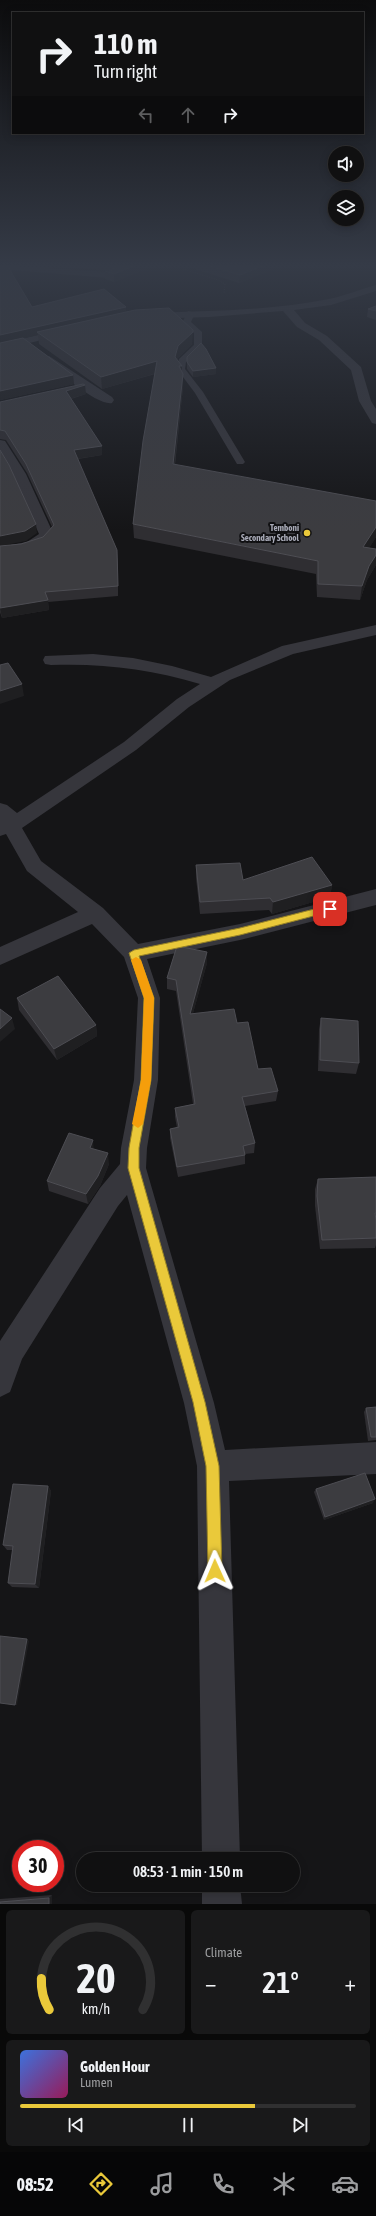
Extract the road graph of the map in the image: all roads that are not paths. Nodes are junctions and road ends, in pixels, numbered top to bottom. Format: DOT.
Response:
graph roads {
  1 [pos="42,354"];
  2 [pos="190,354"];
  3 [pos="340,354"];
  4 [pos="86,387"];
  5 [pos="70,390"];
  6 [pos="108,400"];
  7 [pos="376,420"];
  8 [pos="0,444"];
  9 [pos="240,462"];
  10 [pos="0,551"];
  11 [pos="376,630"];
  12 [pos="51,660"];
  13 [pos="213,684"];
  14 [pos="7,822"];
  15 [pos="376,897"];
  16 [pos="95,914"];
  17 [pos="134,953"];
  18 [pos="0,956"];
  19 [pos="133,1168"];
  20 [pos="0,1382"];
  21 [pos="376,1458"];
  22 [pos="213,1466"];
  23 [pos="221,1852"];
  24 [pos="222,1892"];
  25 [pos="222,1904"];
  1 -- 4 [label="street"];
  2 -- 9 [label="lane"];
  3 -- 7 [label="street"];
  4 -- 5 [label="street"];
  4 -- 6 [label="street"];
  8 -- 10 [label="street"];
  11 -- 13 [label="street"];
  12 -- 13 [label="street"];
  13 -- 14 [label="street"];
  14 -- 16 [label="street"];
  15 -- 17 [label="street"];
  16 -- 17 [label="street"];
  16 -- 18 [label="street"];
  17 -- 19 [label="street"];
  19 -- 20 [label="street"];
  19 -- 22 [label="street"];
  21 -- 22 [label="street"];
  22 -- 23 [label="street"];
  24 -- 25 [label="street"];
}
